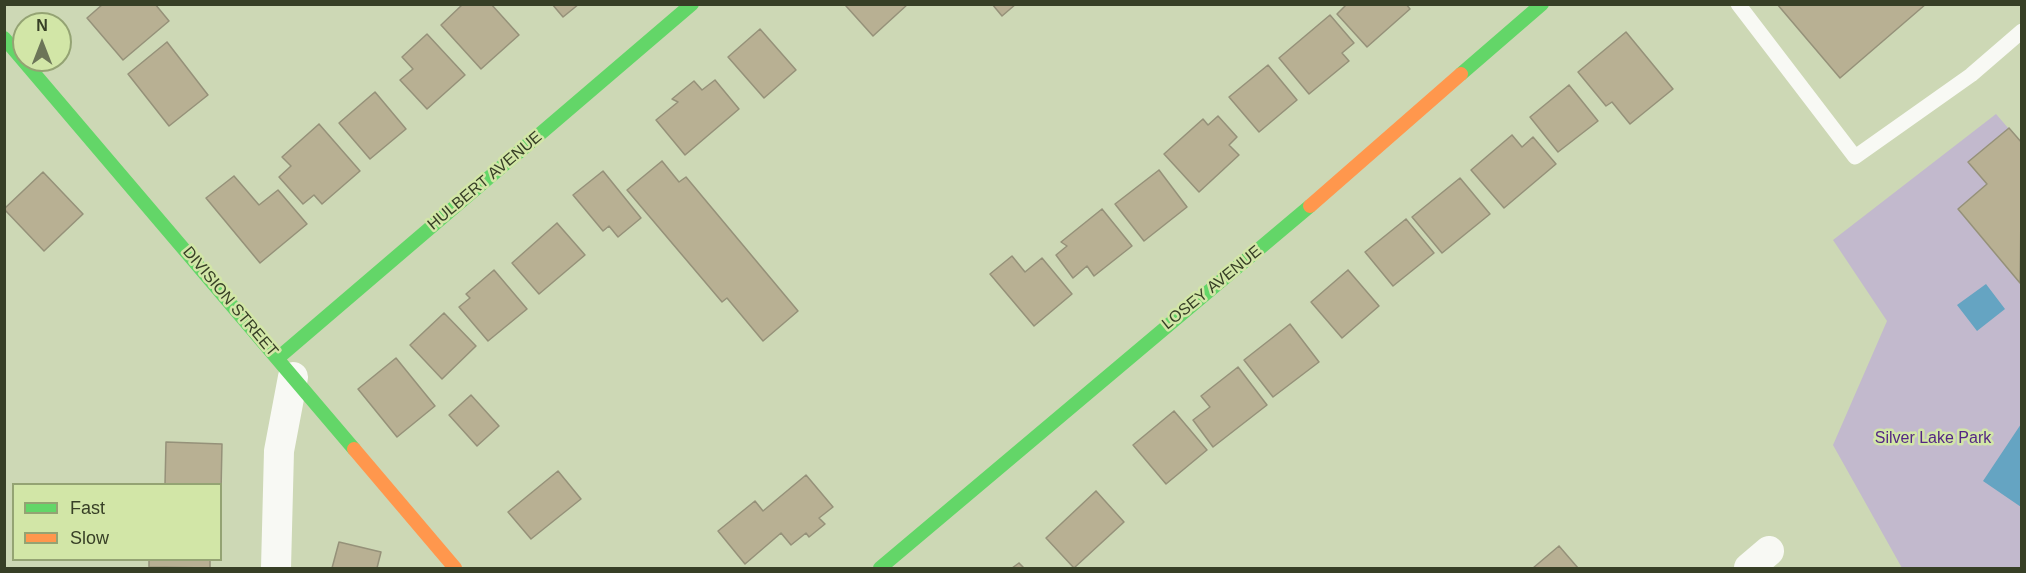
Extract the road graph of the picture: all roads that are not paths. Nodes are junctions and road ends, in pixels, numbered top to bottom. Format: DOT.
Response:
graph roads {
  1 [pos="692,4"];
  2 [pos="1542,4"];
  3 [pos="1738,4"];
  4 [pos="2022,31"];
  5 [pos="4,38"];
  6 [pos="285,367"];
  7 [pos="276,568"];
  8 [pos="455,568"];
  9 [pos="880,568"];
  1 -- 6 [label="street, HULBERT AVENUE"];
  2 -- 9 [label="street, LOSEY AVENUE"];
  3 -- 4 [label="lane"];
  5 -- 6 [label="street, DIVISION STREET"];
  6 -- 7 [label="street"];
  6 -- 8 [label="street, DIVISION STREET"];
}
